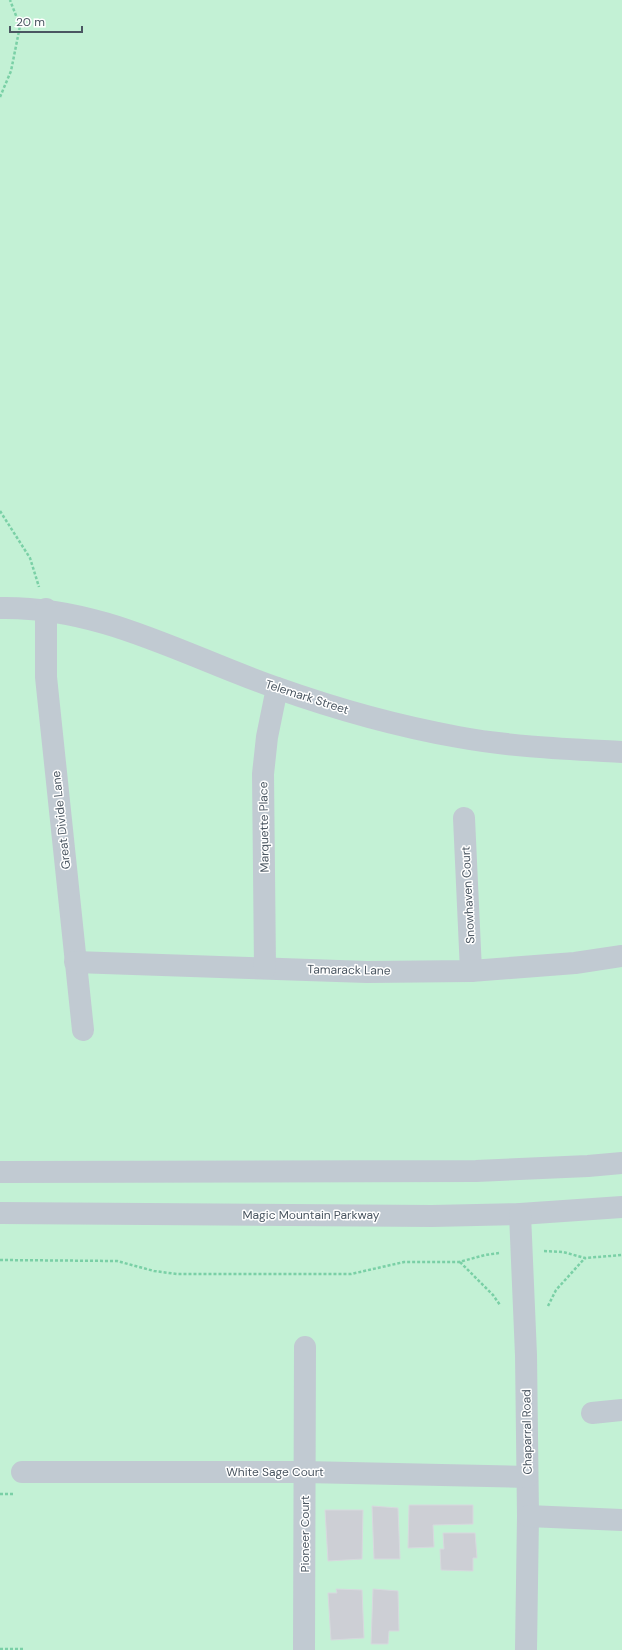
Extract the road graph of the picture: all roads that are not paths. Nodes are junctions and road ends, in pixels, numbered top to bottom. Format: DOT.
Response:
graph roads {
  1 [pos="0,608"];
  2 [pos="46,610"];
  3 [pos="277,688"];
  4 [pos="622,752"];
  5 [pos="464,818"];
  6 [pos="622,956"];
  7 [pos="75,962"];
  8 [pos="265,968"];
  9 [pos="471,972"];
  10 [pos="83,1030"];
  11 [pos="622,1163"];
  12 [pos="0,1172"];
  13 [pos="622,1207"];
  14 [pos="0,1213"];
  15 [pos="520,1214"];
  16 [pos="305,1346"];
  17 [pos="622,1410"];
  18 [pos="592,1413"];
  19 [pos="22,1472"];
  20 [pos="305,1472"];
  21 [pos="527,1477"];
  22 [pos="528,1516"];
  23 [pos="622,1520"];
  24 [pos="304,1650"];
  25 [pos="526,1650"];
  1 -- 2 [label="street, Telemark Street"];
  2 -- 3 [label="street, Telemark Street"];
  2 -- 7 [label="street, Great Divide Lane"];
  3 -- 4 [label="street, Telemark Street"];
  3 -- 8 [label="street, Marquette Place"];
  5 -- 9 [label="street, Snowhaven Court"];
  6 -- 9 [label="street, Tamarack Lane"];
  7 -- 8 [label="street, Tamarack Lane"];
  7 -- 10 [label="street, Great Divide Lane"];
  8 -- 9 [label="street, Tamarack Lane"];
  11 -- 12 [label="street"];
  13 -- 15 [label="street, Magic Mountain Parkway"];
  14 -- 15 [label="street, Magic Mountain Parkway"];
  15 -- 21 [label="street, Chaparral Road"];
  16 -- 20 [label="street, Pioneer Court"];
  17 -- 18 [label="street"];
  19 -- 20 [label="street, White Sage Court"];
  20 -- 21 [label="street, White Sage Court"];
  20 -- 24 [label="street, Pioneer Court"];
  21 -- 22 [label="street, Chaparral Road"];
  22 -- 23 [label="street"];
  22 -- 25 [label="street, Chaparral Road"];
}
